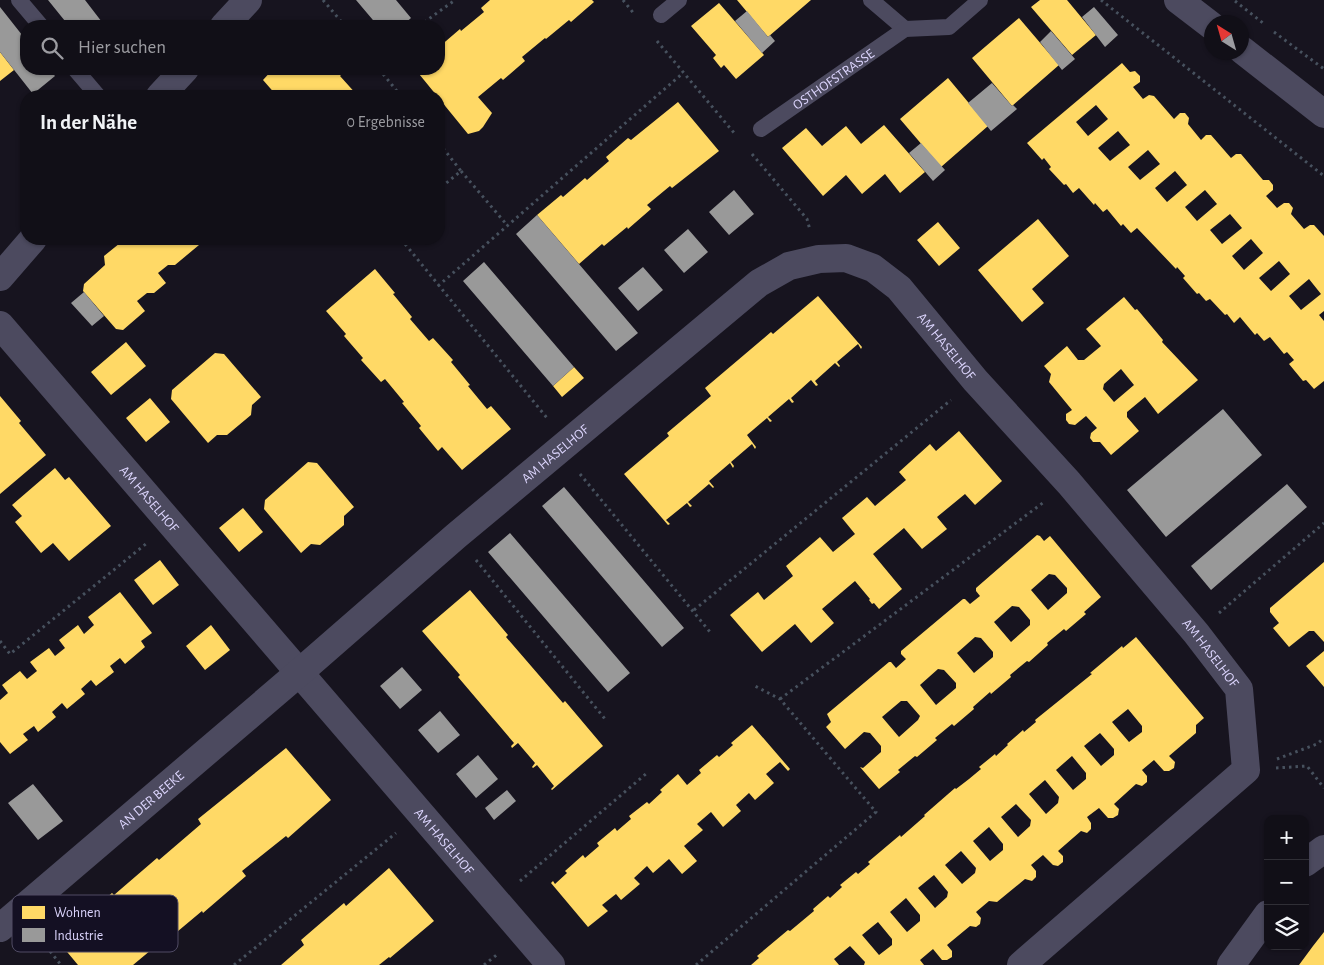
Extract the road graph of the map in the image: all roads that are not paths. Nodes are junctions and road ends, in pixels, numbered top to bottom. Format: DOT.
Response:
graph roads {
  1 [pos="19,0"];
  2 [pos="248,0"];
  3 [pos="679,0"];
  4 [pos="871,0"];
  5 [pos="980,0"];
  6 [pos="1178,0"];
  7 [pos="661,15"];
  8 [pos="36,20"];
  9 [pos="230,20"];
  10 [pos="1204,20"];
  11 [pos="905,29"];
  12 [pos="1249,55"];
  13 [pos="81,75"];
  14 [pos="179,75"];
  15 [pos="93,90"];
  16 [pos="166,90"];
  17 [pos="1324,114"];
  18 [pos="762,130"];
  19 [pos="28,245"];
  20 [pos="0,277"];
  21 [pos="0,325"];
  22 [pos="300,672"];
  23 [pos="1324,849"];
  24 [pos="1308,860"];
  25 [pos="39,895"];
  26 [pos="12,918"];
  27 [pos="1264,919"];
  28 [pos="0,928"];
  29 [pos="551,965"];
  30 [pos="1021,965"];
  31 [pos="1230,965"];
  1 -- 8 [label="lane"];
  2 -- 9 [label="street"];
  3 -- 7 [label="lane"];
  4 -- 11 [label="lane"];
  5 -- 11 [label="lane"];
  6 -- 10 [label="street"];
  11 -- 18 [label="lane, OSTHOFSTRASSE"];
  12 -- 17 [label="street"];
  13 -- 15 [label="lane"];
  14 -- 16 [label="street"];
  19 -- 20 [label="street"];
  21 -- 22 [label="street, AM HASELHOF"];
  22 -- 25 [label="street, AN DER BEEKE"];
  22 -- 29 [label="street, AM HASELHOF"];
  22 -- 30 [label="street, AM HASELHOF"];
  23 -- 24 [label="street"];
  26 -- 28 [label="street, AN DER BEEKE"];
  27 -- 31 [label="street"];
}
